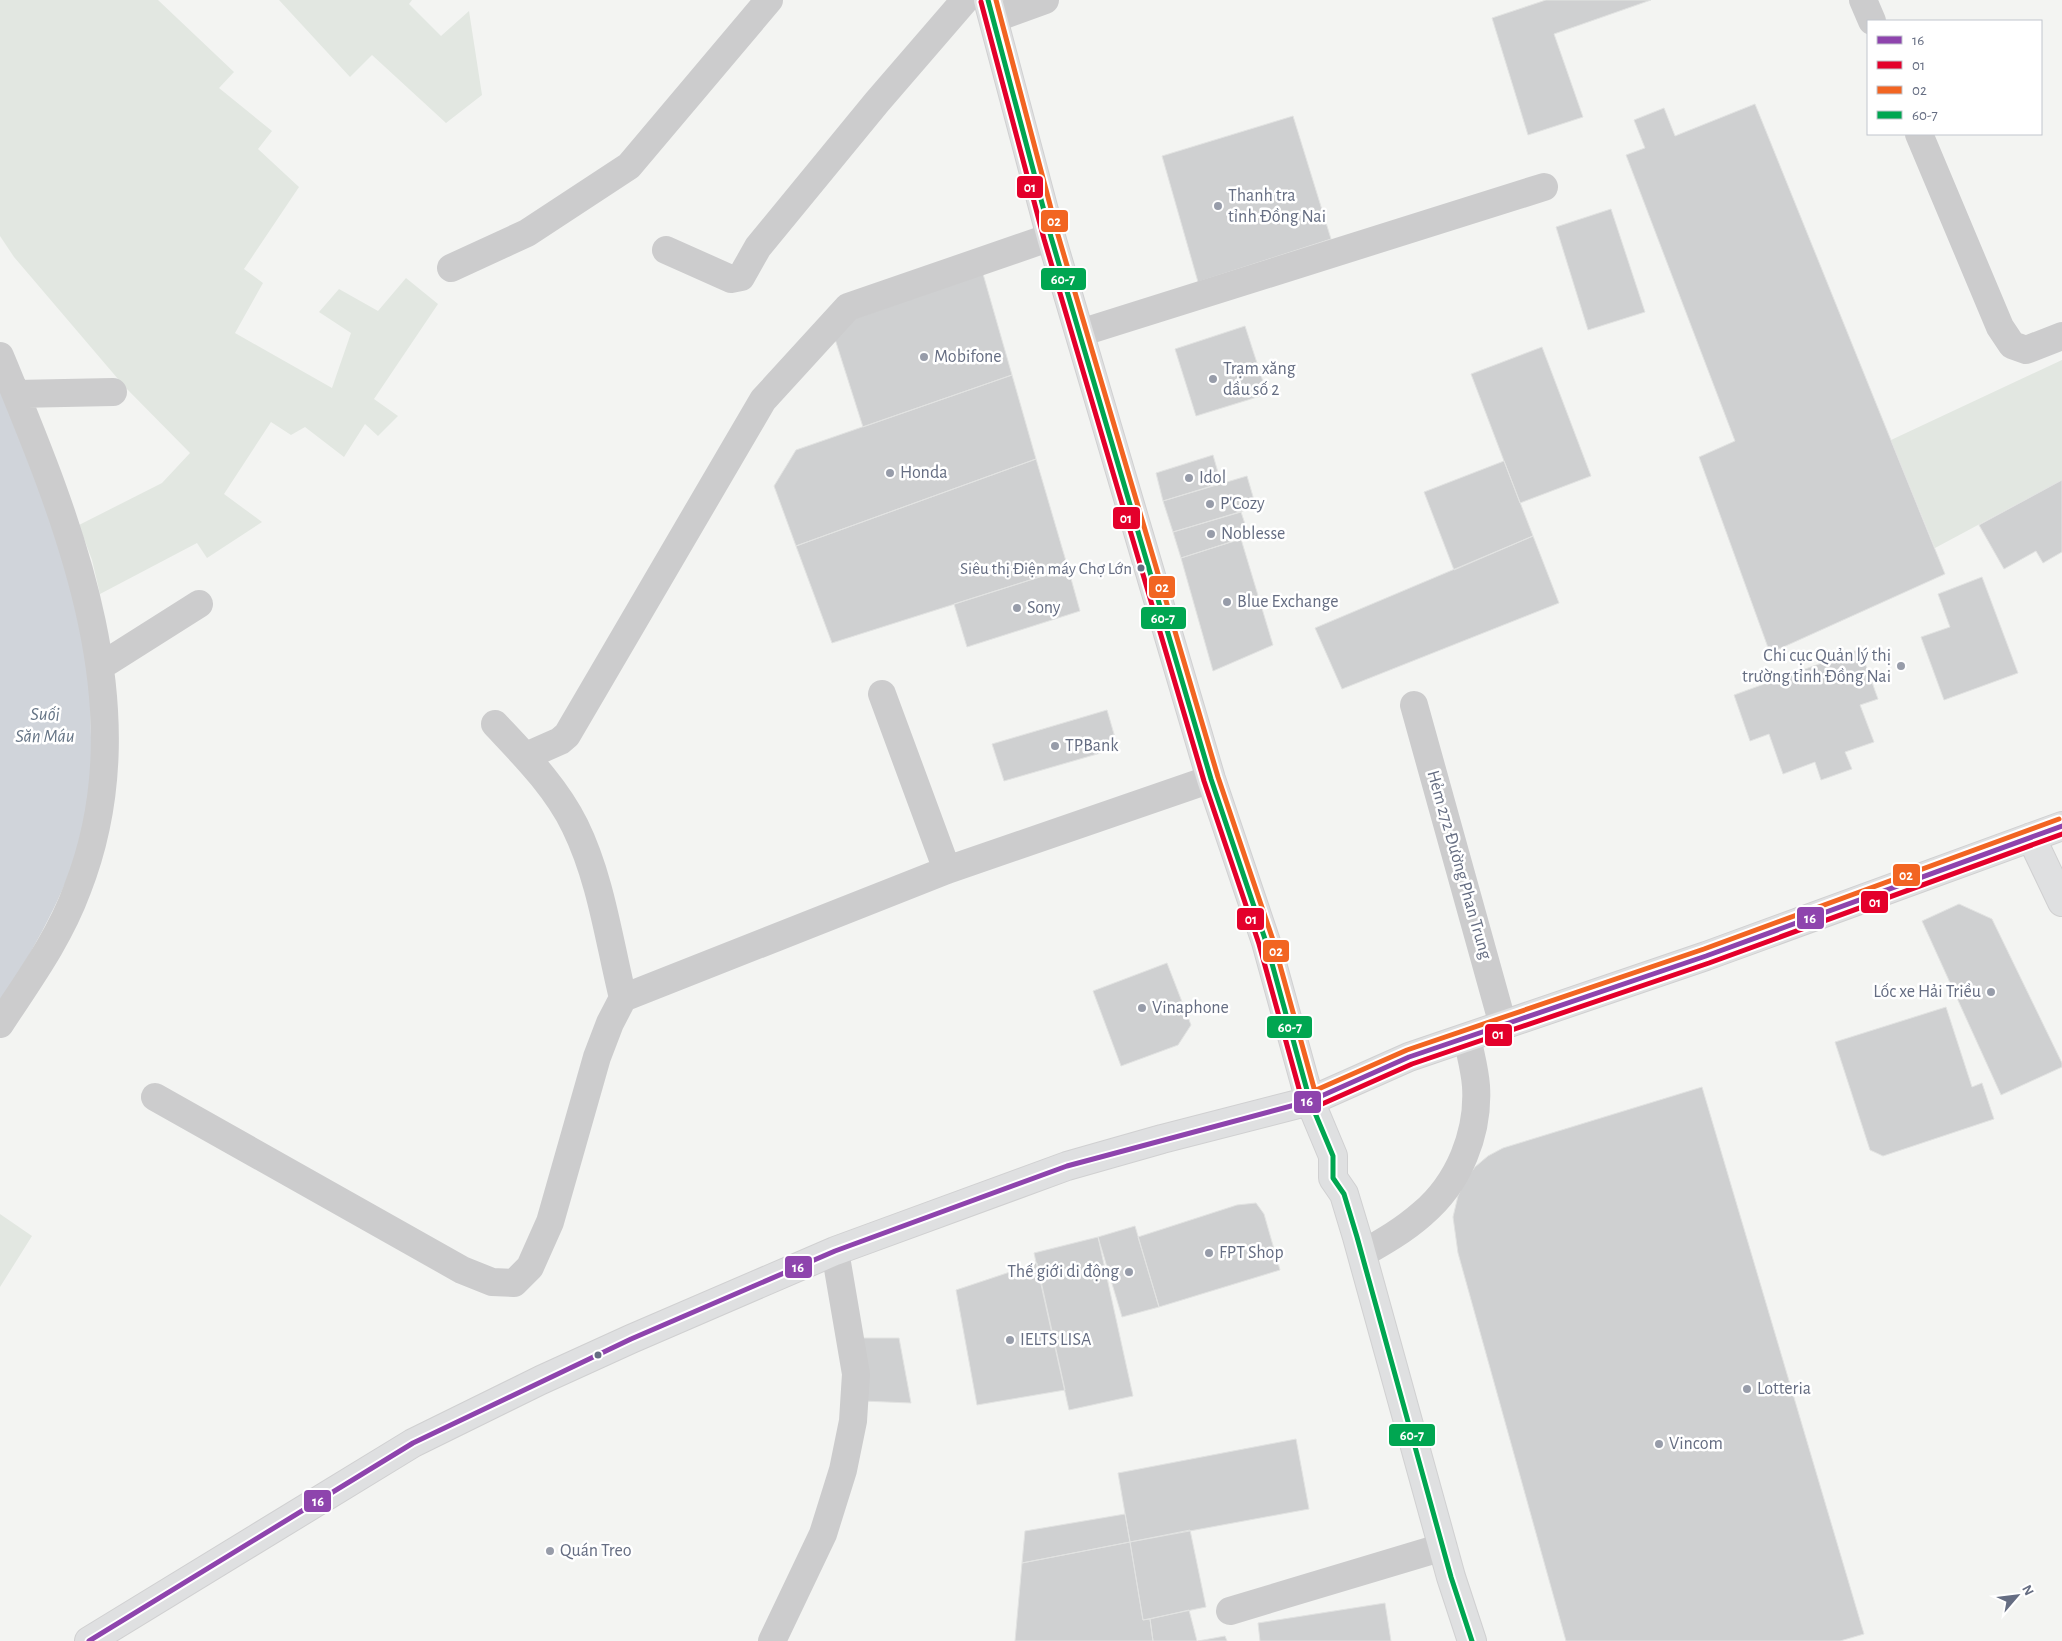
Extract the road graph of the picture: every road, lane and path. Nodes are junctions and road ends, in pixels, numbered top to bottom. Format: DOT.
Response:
graph roads {
  1 [pos="769,0"];
  2 [pos="965,0"];
  3 [pos="1045,0"];
  4 [pos="1863,0"];
  5 [pos="990,10"];
  6 [pos="1872,20"];
  7 [pos="1919,135"];
  8 [pos="1544,187"];
  9 [pos="1051,237"];
  10 [pos="666,250"];
  11 [pos="451,268"];
  12 [pos="1080,333"];
  13 [pos="2062,336"];
  14 [pos="0,356"];
  15 [pos="113,392"];
  16 [pos="16,394"];
  17 [pos="199,604"];
  18 [pos="101,666"];
  19 [pos="882,694"];
  20 [pos="1414,705"];
  21 [pos="495,724"];
  22 [pos="526,756"];
  23 [pos="1212,779"];
  24 [pos="2062,826"];
  25 [pos="2031,837"];
  26 [pos="947,870"];
  27 [pos="2062,902"];
  28 [pos="623,998"];
  29 [pos="0,1024"];
  30 [pos="1503,1024"];
  31 [pos="1467,1037"];
  32 [pos="155,1097"];
  33 [pos="1310,1101"];
  34 [pos="835,1251"];
  35 [pos="1362,1254"];
  36 [pos="1443,1546"];
  37 [pos="1230,1611"];
  38 [pos="89,1641"];
  39 [pos="772,1641"];
  40 [pos="1472,1641"];
  1 -- 11 [label="street"];
  2 -- 10 [label="street"];
  3 -- 5 [label="street"];
  4 -- 6 [label="street"];
  5 -- 9 [label="main road"];
  7 -- 13 [label="street"];
  8 -- 12 [label="street"];
  9 -- 12 [label="main road"];
  9 -- 22 [label="street"];
  12 -- 23 [label="main road"];
  14 -- 16 [label="street"];
  15 -- 16 [label="street"];
  16 -- 18 [label="street"];
  17 -- 18 [label="street"];
  18 -- 29 [label="street"];
  19 -- 26 [label="street"];
  20 -- 30 [label="street, Hẻm 272 Đường Phan Trung"];
  21 -- 22 [label="street"];
  22 -- 28 [label="street"];
  23 -- 26 [label="street"];
  23 -- 33 [label="main road"];
  24 -- 25 [label="main road"];
  25 -- 27 [label="main road"];
  25 -- 30 [label="main road"];
  26 -- 28 [label="street"];
  28 -- 32 [label="street"];
  30 -- 31 [label="main road"];
  31 -- 33 [label="main road"];
  31 -- 35 [label="street"];
  33 -- 34 [label="main road"];
  33 -- 35 [label="main road"];
  34 -- 38 [label="main road"];
  34 -- 39 [label="street"];
  35 -- 36 [label="main road"];
  36 -- 37 [label="street"];
  36 -- 40 [label="main road"];
}
